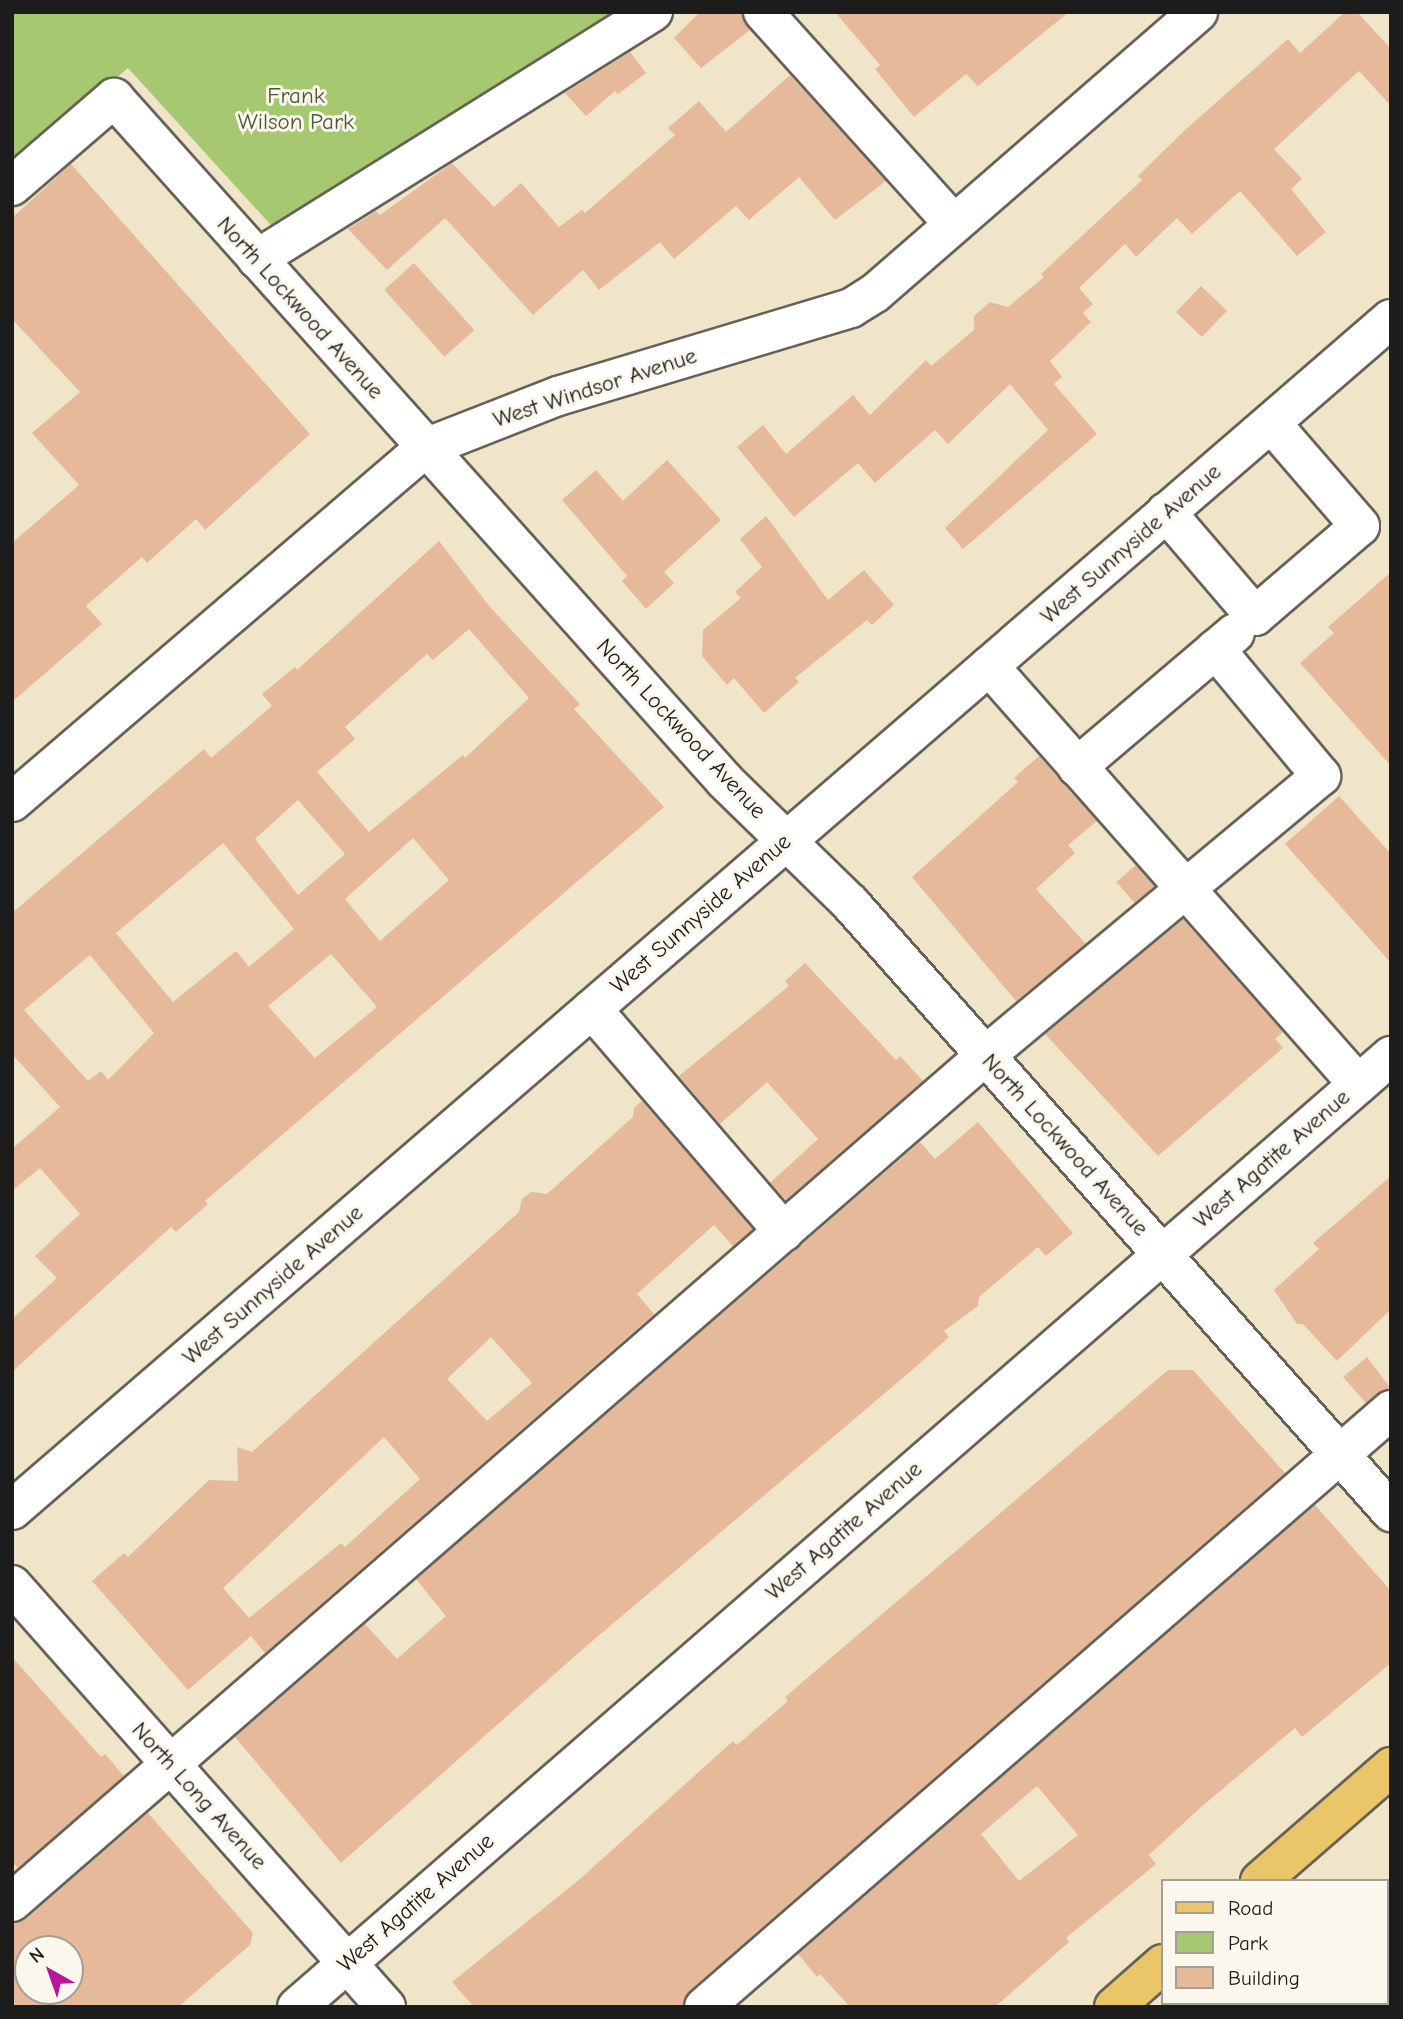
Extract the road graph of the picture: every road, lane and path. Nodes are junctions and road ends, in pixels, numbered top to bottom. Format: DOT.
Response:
graph roads {
  1 [pos="653,12"];
  2 [pos="763,12"];
  3 [pos="1198,12"];
  4 [pos="12,186"];
  5 [pos="954,224"];
  6 [pos="257,259"];
  7 [pos="1391,319"];
  8 [pos="1271,422"];
  9 [pos="425,448"];
  10 [pos="1166,512"];
  11 [pos="1255,616"];
  12 [pos="1215,649"];
  13 [pos="989,666"];
  14 [pos="1077,767"];
  15 [pos="12,802"];
  16 [pos="786,841"];
  17 [pos="1185,889"];
  18 [pos="592,1009"];
  19 [pos="986,1055"];
  20 [pos="1391,1056"];
  21 [pos="1358,1084"];
  22 [pos="784,1231"];
  23 [pos="1163,1254"];
  24 [pos="1391,1410"];
  25 [pos="1339,1454"];
  26 [pos="12,1510"];
  27 [pos="1391,1512"];
  28 [pos="12,1585"];
  29 [pos="171,1765"];
  30 [pos="1391,1767"];
  31 [pos="1262,1879"];
  32 [pos="12,1902"];
  33 [pos="347,1963"];
  34 [pos="1162,1965"];
  35 [pos="297,2007"];
  36 [pos="386,2007"];
  37 [pos="704,2007"];
  38 [pos="1115,2007"];
  1 -- 6 [label="street"];
  2 -- 5 [label="street"];
  3 -- 5 [label="street, West Windsor Avenue"];
  4 -- 6 [label="street, North Lockwood Avenue"];
  5 -- 9 [label="street, West Windsor Avenue"];
  6 -- 9 [label="street, North Lockwood Avenue"];
  7 -- 8 [label="street, West Sunnyside Avenue"];
  8 -- 10 [label="street, West Sunnyside Avenue"];
  8 -- 11 [label="street"];
  9 -- 15 [label="street, West Windsor Avenue"];
  9 -- 16 [label="street, North Lockwood Avenue"];
  10 -- 11 [label="street"];
  10 -- 13 [label="street, West Sunnyside Avenue"];
  11 -- 12 [label="street"];
  12 -- 14 [label="street"];
  12 -- 17 [label="street"];
  13 -- 14 [label="street"];
  13 -- 16 [label="street, West Sunnyside Avenue"];
  14 -- 17 [label="street"];
  16 -- 18 [label="street, West Sunnyside Avenue"];
  16 -- 19 [label="street, North Lockwood Avenue"];
  17 -- 19 [label="street"];
  17 -- 21 [label="street"];
  18 -- 22 [label="street"];
  18 -- 26 [label="street, West Sunnyside Avenue"];
  19 -- 22 [label="street"];
  19 -- 23 [label="street, North Lockwood Avenue"];
  20 -- 21 [label="street, West Agatite Avenue"];
  21 -- 23 [label="street, West Agatite Avenue"];
  22 -- 29 [label="street"];
  23 -- 25 [label="street, North Lockwood Avenue"];
  23 -- 33 [label="street, West Agatite Avenue"];
  24 -- 25 [label="street"];
  25 -- 27 [label="street, North Lockwood Avenue"];
  25 -- 37 [label="street"];
  28 -- 29 [label="street, North Long Avenue"];
  29 -- 32 [label="street"];
  29 -- 33 [label="street, North Long Avenue"];
  30 -- 31 [label="main road"];
  33 -- 35 [label="street, West Agatite Avenue"];
  33 -- 36 [label="street, North Long Avenue"];
  34 -- 38 [label="main road"];
}
